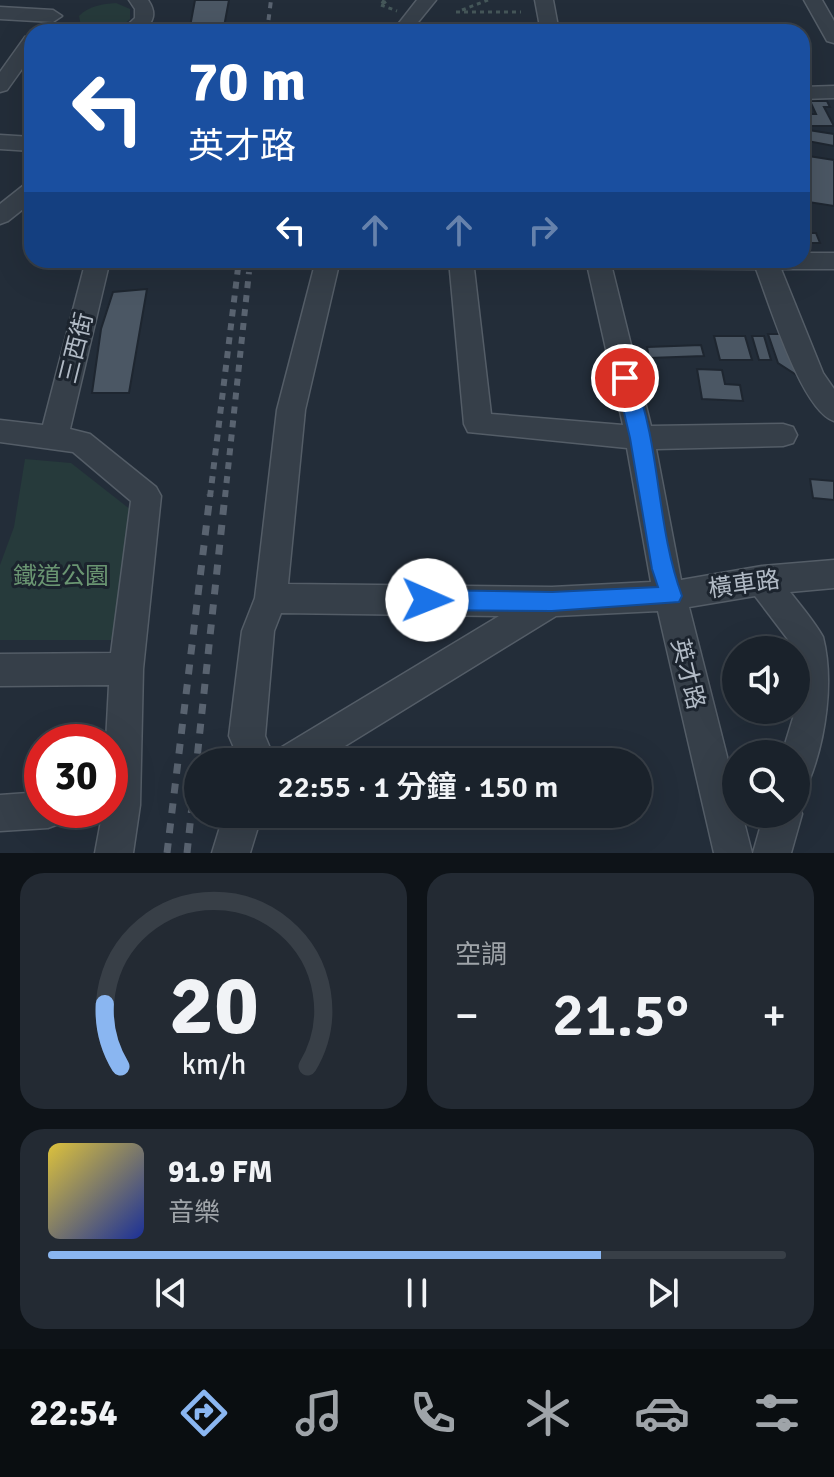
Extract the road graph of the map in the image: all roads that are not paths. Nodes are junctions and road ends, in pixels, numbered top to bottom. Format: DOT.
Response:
graph roads {
  1 [pos="138,0"];
  2 [pos="427,0"];
  3 [pos="544,0"];
  4 [pos="813,0"];
  5 [pos="0,13"];
  6 [pos="55,18"];
  7 [pos="141,24"];
  8 [pos="405,24"];
  9 [pos="548,24"];
  10 [pos="834,37"];
  11 [pos="24,63"];
  12 [pos="0,86"];
  13 [pos="834,92"];
  14 [pos="810,93"];
  15 [pos="0,142"];
  16 [pos="24,144"];
  17 [pos="24,196"];
  18 [pos="0,216"];
  19 [pos="810,261"];
  20 [pos="834,261"];
  21 [pos="96,268"];
  22 [pos="326,268"];
  23 [pos="462,268"];
  24 [pos="600,268"];
  25 [pos="768,268"];
  26 [pos="834,410"];
  27 [pos="0,431"];
  28 [pos="783,435"];
  29 [pos="54,436"];
  30 [pos="640,438"];
  31 [pos="834,574"];
  32 [pos="762,580"];
  33 [pos="671,596"];
  34 [pos="271,598"];
  35 [pos="552,602"];
  36 [pos="126,669"];
  37 [pos="0,670"];
  38 [pos="122,724"];
  39 [pos="804,740"];
  40 [pos="252,748"];
  41 [pos="309,748"];
  42 [pos="24,812"];
  43 [pos="0,813"];
  44 [pos="115,828"];
  45 [pos="239,828"];
  46 [pos="779,828"];
  47 [pos="114,853"];
  48 [pos="231,853"];
  49 [pos="733,853"];
  50 [pos="772,853"];
  1 -- 7 [label="street"];
  2 -- 8 [label="street"];
  3 -- 9 [label="street"];
  4 -- 10 [label="street"];
  5 -- 6 [label="street"];
  11 -- 12 [label="street"];
  13 -- 14 [label="street"];
  15 -- 16 [label="street"];
  17 -- 18 [label="street"];
  19 -- 20 [label="street"];
  21 -- 29 [label="street, 三西街"];
  22 -- 34 [label="street"];
  23 -- 30 [label="street"];
  24 -- 30 [label="street, 英才路"];
  25 -- 26 [label="street"];
  27 -- 29 [label="street"];
  28 -- 30 [label="street"];
  29 -- 36 [label="street"];
  30 -- 33 [label="street, 英才路"];
  31 -- 32 [label="street, 橫車路"];
  32 -- 33 [label="street, 橫車路"];
  32 -- 39 [label="street"];
  33 -- 35 [label="street, 橫車路"];
  33 -- 49 [label="street, 英才路"];
  34 -- 35 [label="street, 橫車路"];
  34 -- 40 [label="street"];
  35 -- 41 [label="street"];
  36 -- 37 [label="street"];
  36 -- 38 [label="street"];
  42 -- 43 [label="street"];
  44 -- 47 [label="street"];
  45 -- 48 [label="street"];
  46 -- 50 [label="street"];
}
